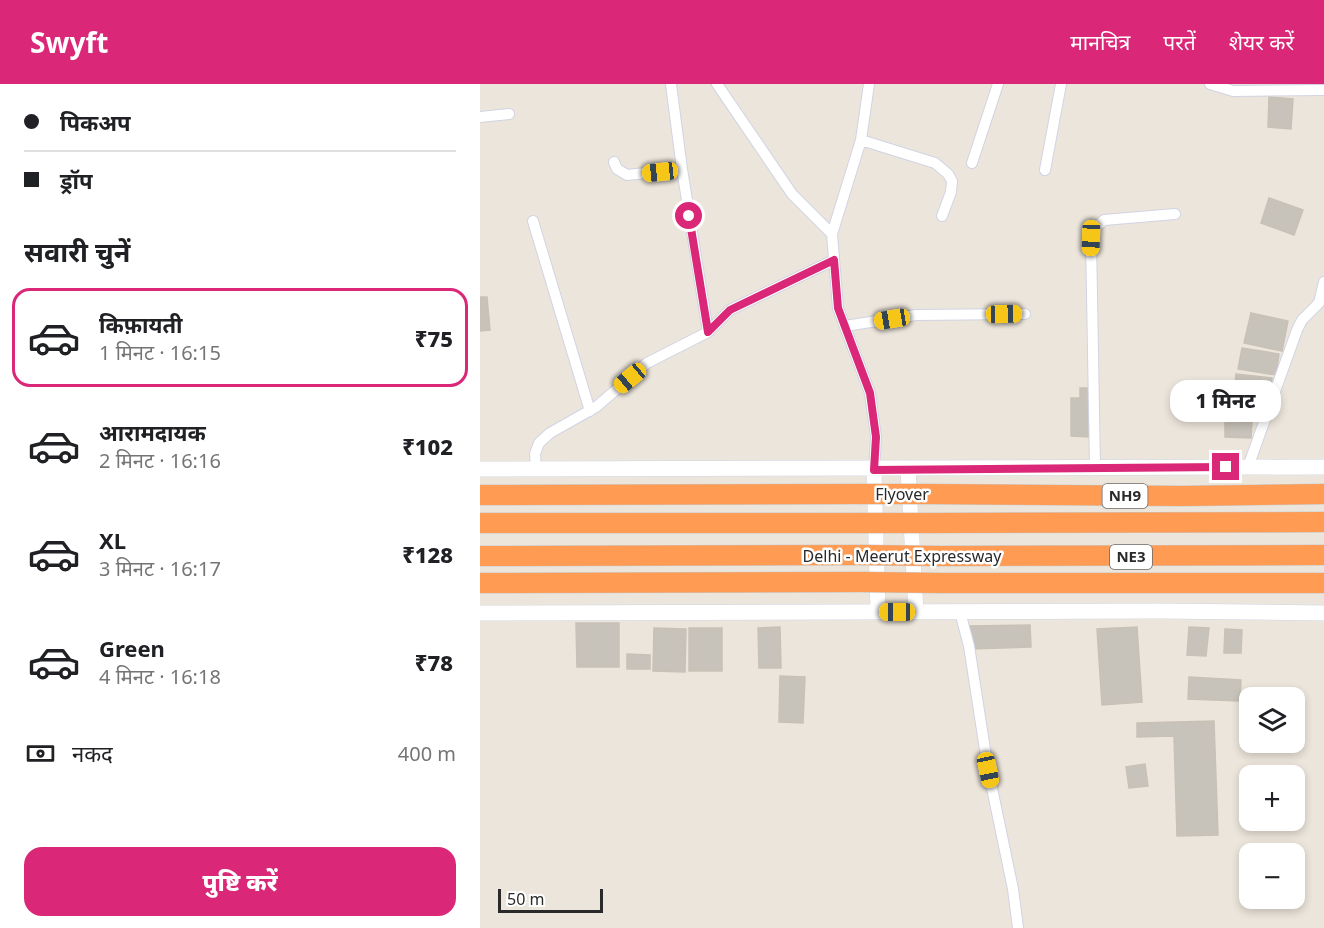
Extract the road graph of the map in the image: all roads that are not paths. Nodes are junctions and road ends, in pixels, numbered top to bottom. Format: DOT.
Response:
graph roads {
  1 [pos="671,84"];
  2 [pos="717,84"];
  3 [pos="869,84"];
  4 [pos="998,84"];
  5 [pos="1061,84"];
  6 [pos="1210,84"];
  7 [pos="1324,90"];
  8 [pos="509,114"];
  9 [pos="480,117"];
  10 [pos="861,140"];
  11 [pos="614,162"];
  12 [pos="972,163"];
  13 [pos="682,169"];
  14 [pos="1045,170"];
  15 [pos="1175,214"];
  16 [pos="942,216"];
  17 [pos="533,221"];
  18 [pos="832,234"];
  19 [pos="834,260"];
  20 [pos="1324,282"];
  21 [pos="1026,314"];
  22 [pos="845,326"];
  23 [pos="708,332"];
  24 [pos="590,411"];
  25 [pos="1095,467"];
  26 [pos="1248,467"];
  27 [pos="1324,467"];
  28 [pos="480,469"];
  29 [pos="536,469"];
  30 [pos="909,469"];
  31 [pos="874,470"];
  32 [pos="1324,494"];
  33 [pos="480,495"];
  34 [pos="1324,522"];
  35 [pos="480,523"];
  36 [pos="1324,555"];
  37 [pos="480,556"];
  38 [pos="480,583"];
  39 [pos="1324,583"];
  40 [pos="878,612"];
  41 [pos="916,612"];
  42 [pos="960,612"];
  43 [pos="480,613"];
  44 [pos="1324,613"];
  45 [pos="1018,928"];
  1 -- 13 [label="street"];
  2 -- 18 [label="street"];
  3 -- 10 [label="street"];
  4 -- 12 [label="street"];
  5 -- 14 [label="street"];
  6 -- 7 [label="street"];
  8 -- 9 [label="street"];
  10 -- 16 [label="street"];
  10 -- 18 [label="street"];
  11 -- 13 [label="street"];
  13 -- 23 [label="street"];
  15 -- 25 [label="street"];
  17 -- 24 [label="street"];
  18 -- 19 [label="street"];
  19 -- 22 [label="street"];
  19 -- 23 [label="street"];
  20 -- 26 [label="street"];
  21 -- 22 [label="street"];
  22 -- 31 [label="street"];
  23 -- 24 [label="street"];
  24 -- 29 [label="street"];
  25 -- 26 [label="street"];
  25 -- 30 [label="street"];
  26 -- 27 [label="street"];
  28 -- 29 [label="street"];
  29 -- 31 [label="street"];
  30 -- 31 [label="street"];
  30 -- 41 [label="street"];
  31 -- 40 [label="street"];
  32 -- 33 [label="highway, Flyover / NH9, bridge"];
  34 -- 35 [label="highway, Delhi - Meerut Expressway / NE3, bridge"];
  36 -- 37 [label="highway, Delhi - Meerut Expressway / NE3, bridge"];
  38 -- 39 [label="highway, bridge"];
  40 -- 41 [label="street"];
  40 -- 43 [label="street"];
  41 -- 42 [label="street"];
  42 -- 44 [label="street"];
  42 -- 45 [label="street"];
}
